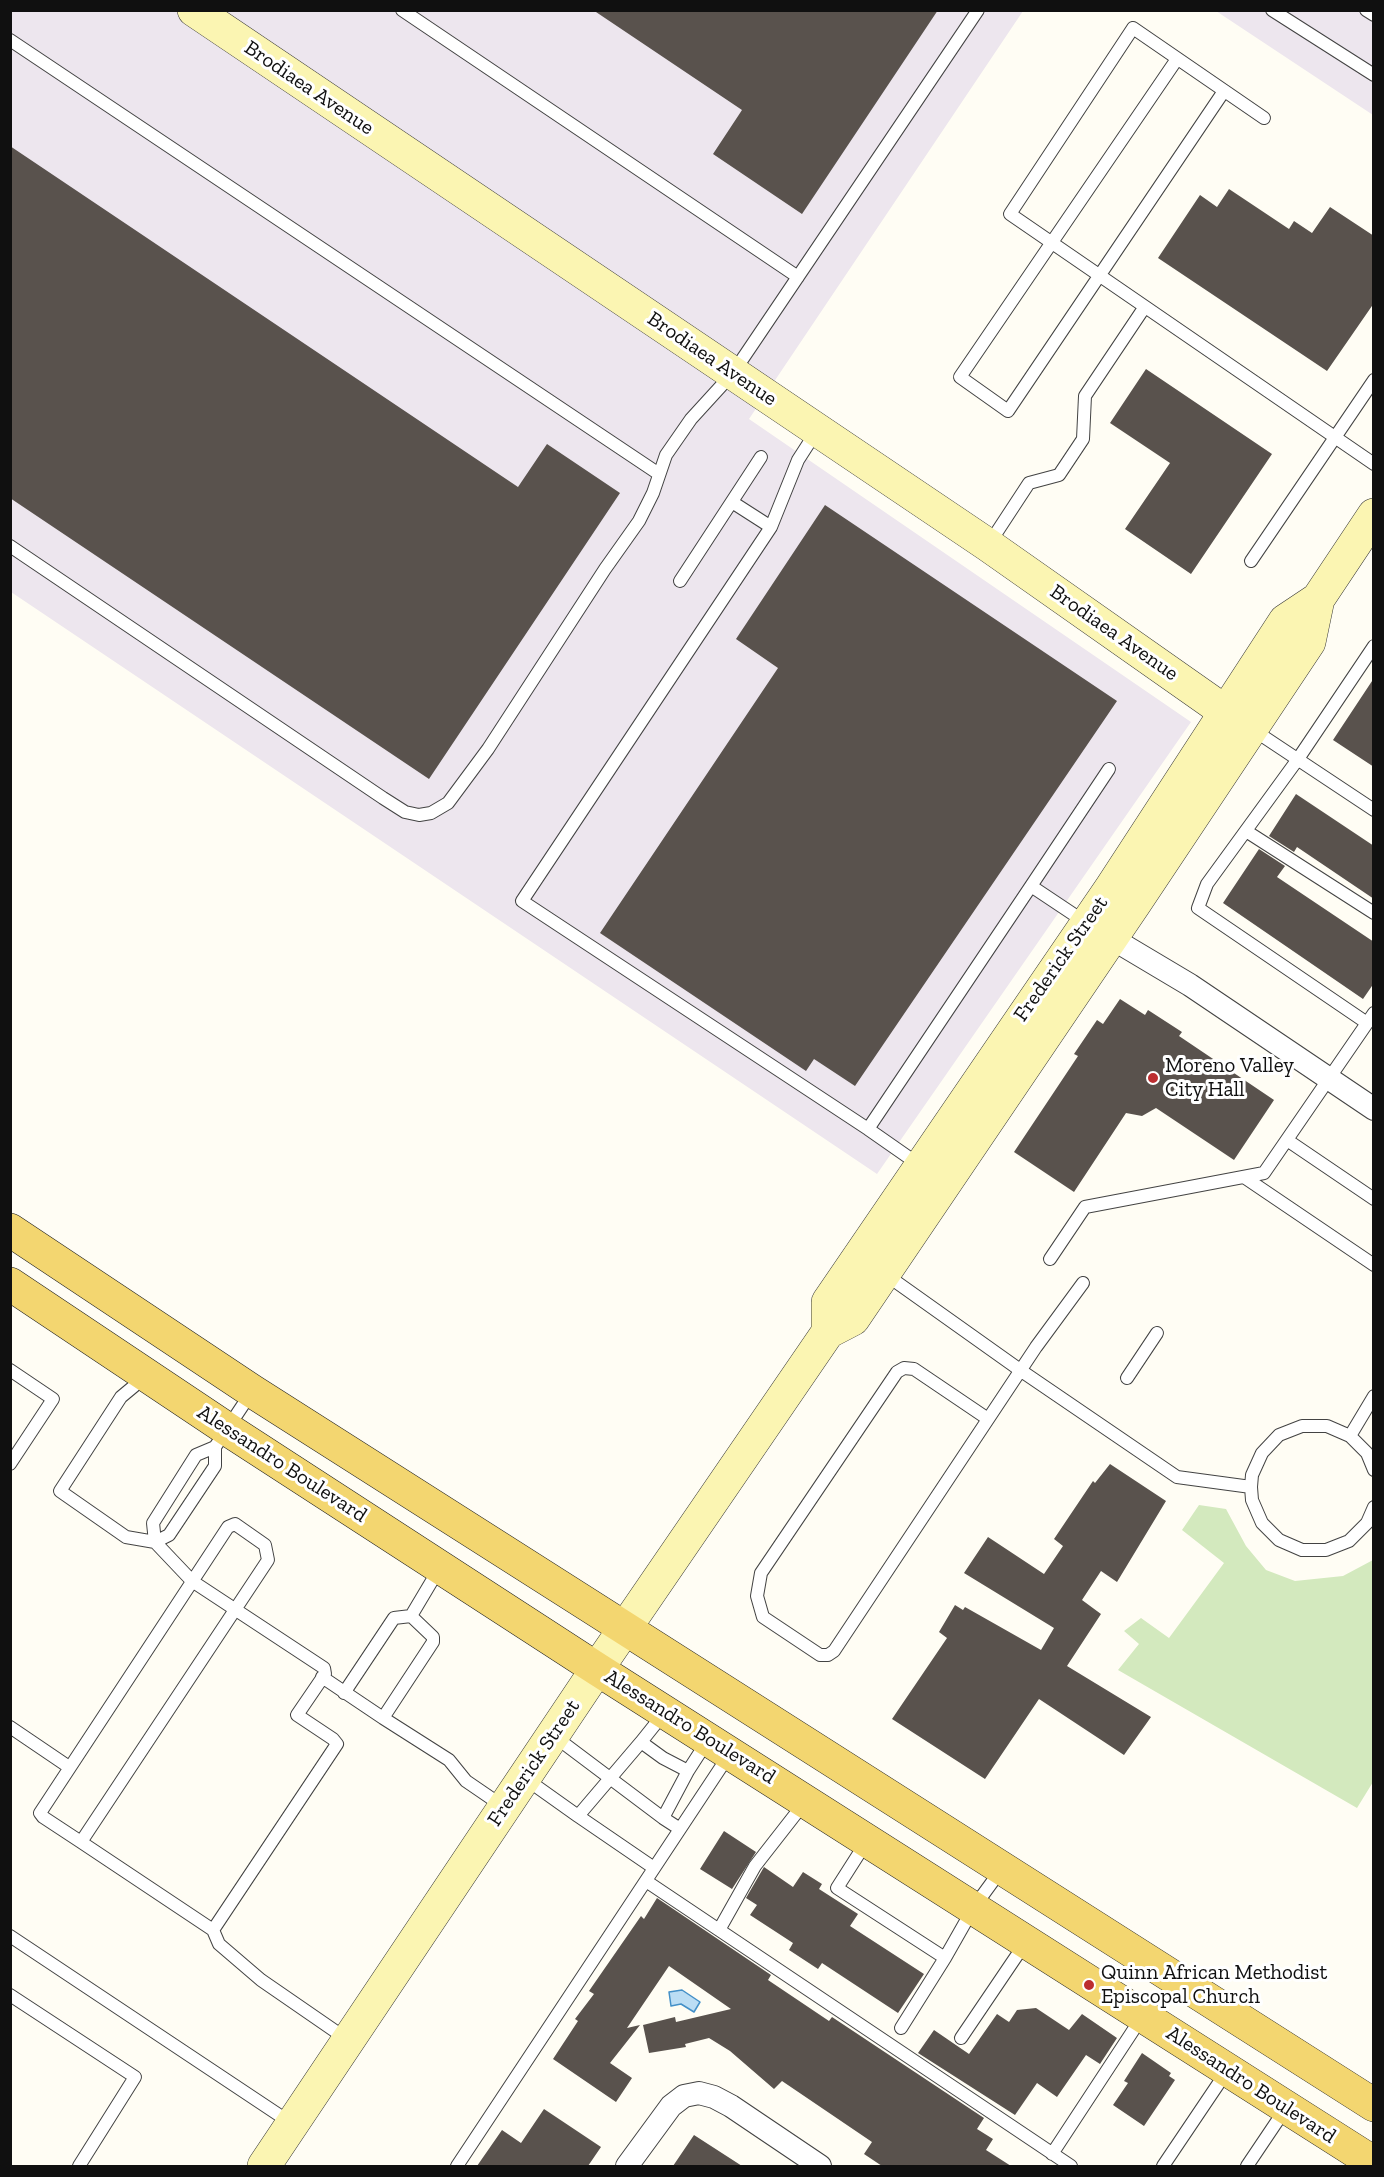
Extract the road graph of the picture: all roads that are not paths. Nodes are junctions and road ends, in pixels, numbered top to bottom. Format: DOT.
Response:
graph roads {
  1 [pos="194,10"];
  2 [pos="402,10"];
  3 [pos="978,10"];
  4 [pos="1272,10"];
  5 [pos="1366,10"];
  6 [pos="1374,15"];
  7 [pos="10,40"];
  8 [pos="1177,58"];
  9 [pos="1374,75"];
  10 [pos="1224,91"];
  11 [pos="1264,118"];
  12 [pos="1052,245"];
  13 [pos="798,277"];
  14 [pos="1098,277"];
  15 [pos="1144,308"];
  16 [pos="734,373"];
  17 [pos="1374,380"];
  18 [pos="818,430"];
  19 [pos="1334,437"];
  20 [pos="761,457"];
  21 [pos="1374,464"];
  22 [pos="659,474"];
  23 [pos="732,502"];
  24 [pos="1374,514"];
  25 [pos="771,527"];
  26 [pos="988,545"];
  27 [pos="10,546"];
  28 [pos="1251,561"];
  29 [pos="680,581"];
  30 [pos="1374,646"];
  31 [pos="1369,663"];
  32 [pos="1239,721"];
  33 [pos="1298,759"];
  34 [pos="1109,769"];
  35 [pos="1374,810"];
  36 [pos="1246,831"];
  37 [pos="1031,886"];
  38 [pos="1374,913"];
  39 [pos="1098,930"];
  40 [pos="1370,1018"];
  41 [pos="1329,1080"];
  42 [pos="968,1095"];
  43 [pos="1374,1109"];
  44 [pos="868,1130"];
  45 [pos="1287,1140"];
  46 [pos="921,1166"];
  47 [pos="1244,1177"];
  48 [pos="1374,1198"];
  49 [pos="10,1230"];
  50 [pos="1050,1259"];
  51 [pos="1374,1265"];
  52 [pos="885,1274"];
  53 [pos="1083,1282"];
  54 [pos="10,1284"];
  55 [pos="828,1332"];
  56 [pos="1157,1333"];
  57 [pos="10,1370"];
  58 [pos="1020,1370"];
  59 [pos="147,1375"];
  60 [pos="1127,1378"];
  61 [pos="252,1391"];
  62 [pos="1374,1396"];
  63 [pos="988,1419"];
  64 [pos="1350,1436"];
  65 [pos="221,1438"];
  66 [pos="10,1464"];
  67 [pos="1374,1470"];
  68 [pos="1251,1487"];
  69 [pos="1374,1507"];
  70 [pos="155,1542"];
  71 [pos="441,1567"];
  72 [pos="192,1581"];
  73 [pos="236,1609"];
  74 [pos="411,1616"];
  75 [pos="624,1629"];
  76 [pos="597,1669"];
  77 [pos="322,1677"];
  78 [pos="344,1693"];
  79 [pos="665,1712"];
  80 [pos="383,1718"];
  81 [pos="10,1727"];
  82 [pos="553,1735"];
  83 [pos="641,1742"];
  84 [pos="719,1746"];
  85 [pos="69,1767"];
  86 [pos="688,1771"];
  87 [pos="609,1776"];
  88 [pos="524,1778"];
  89 [pos="806,1801"];
  90 [pos="505,1808"];
  91 [pos="578,1816"];
  92 [pos="663,1818"];
  93 [pos="680,1829"];
  94 [pos="867,1840"];
  95 [pos="81,1842"];
  96 [pos="1003,1866"];
  97 [pos="654,1868"];
  98 [pos="646,1881"];
  99 [pos="974,1907"];
  100 [pos="213,1930"];
  101 [pos="719,1930"];
  102 [pos="10,1936"];
  103 [pos="1026,1941"];
  104 [pos="945,1958"];
  105 [pos="10,1995"];
  106 [pos="1142,2016"];
  107 [pos="901,2028"];
  108 [pos="961,2037"];
  109 [pos="349,2040"];
  110 [pos="1227,2070"];
  111 [pos="1374,2105"];
  112 [pos="1286,2107"];
  113 [pos="292,2124"];
  114 [pos="1052,2154"];
  115 [pos="1374,2163"];
  116 [pos="79,2166"];
  117 [pos="264,2166"];
  118 [pos="457,2166"];
  119 [pos="627,2166"];
  120 [pos="820,2166"];
  121 [pos="1071,2166"];
  122 [pos="1163,2166"];
  123 [pos="1246,2166"];
  1 -- 16 [label="main road, Brodiaea Avenue"];
  2 -- 13 [label="lane"];
  3 -- 13 [label="lane"];
  4 -- 9 [label="lane"];
  5 -- 6 [label="lane"];
  7 -- 22 [label="lane"];
  8 -- 10 [label="lane"];
  8 -- 12 [label="lane"];
  8 -- 12 [label="lane"];
  10 -- 11 [label="lane"];
  10 -- 14 [label="lane"];
  12 -- 14 [label="lane"];
  12 -- 14 [label="lane"];
  13 -- 16 [label="lane"];
  14 -- 15 [label="lane"];
  15 -- 19 [label="lane"];
  15 -- 26 [label="lane"];
  16 -- 18 [label="main road, Brodiaea Avenue"];
  16 -- 22 [label="lane"];
  17 -- 19 [label="lane"];
  18 -- 25 [label="lane"];
  18 -- 26 [label="main road, Brodiaea Avenue"];
  19 -- 21 [label="lane"];
  19 -- 28 [label="lane"];
  20 -- 23 [label="lane"];
  22 -- 27 [label="lane"];
  23 -- 25 [label="lane"];
  23 -- 29 [label="lane"];
  24 -- 32 [label="main road, Frederick Street"];
  25 -- 44 [label="lane"];
  26 -- 32 [label="main road, Brodiaea Avenue"];
  30 -- 31 [label="lane"];
  31 -- 33 [label="lane"];
  32 -- 33 [label="lane"];
  32 -- 39 [label="main road, Frederick Street"];
  33 -- 35 [label="lane"];
  33 -- 36 [label="lane"];
  34 -- 37 [label="lane"];
  36 -- 38 [label="lane"];
  36 -- 40 [label="lane"];
  37 -- 39 [label="lane"];
  37 -- 44 [label="lane"];
  39 -- 41 [label="street"];
  39 -- 42 [label="main road, Frederick Street"];
  39 -- 52 [label="main road, Frederick Street"];
  40 -- 41 [label="lane"];
  41 -- 43 [label="street"];
  41 -- 45 [label="lane"];
  42 -- 46 [label="main road, Frederick Street"];
  42 -- 52 [label="main road"];
  44 -- 46 [label="lane"];
  45 -- 47 [label="lane"];
  45 -- 48 [label="lane"];
  46 -- 55 [label="main road, Frederick Street"];
  47 -- 50 [label="lane"];
  47 -- 51 [label="lane"];
  49 -- 61 [label="main road"];
  52 -- 55 [label="main road, Frederick Street"];
  52 -- 58 [label="lane"];
  53 -- 58 [label="lane"];
  54 -- 59 [label="main road, Alessandro Boulevard"];
  55 -- 75 [label="main road, Frederick Street"];
  56 -- 60 [label="lane"];
  57 -- 66 [label="lane"];
  58 -- 63 [label="lane"];
  58 -- 68 [label="lane"];
  59 -- 65 [label="main road, Alessandro Boulevard"];
  59 -- 70 [label="lane"];
  61 -- 65 [label="lane"];
  61 -- 75 [label="main road"];
  62 -- 64 [label="lane"];
  63 -- 63 [label="lane"];
  64 -- 67 [label="lane"];
  64 -- 68 [label="lane"];
  65 -- 70 [label="lane"];
  65 -- 70 [label="lane"];
  65 -- 71 [label="main road, Alessandro Boulevard"];
  68 -- 69 [label="lane"];
  70 -- 72 [label="lane"];
  71 -- 74 [label="lane"];
  71 -- 76 [label="main road, Alessandro Boulevard"];
  72 -- 73 [label="lane"];
  72 -- 73 [label="lane"];
  72 -- 85 [label="lane"];
  73 -- 77 [label="lane"];
  73 -- 95 [label="lane"];
  74 -- 78 [label="lane"];
  74 -- 80 [label="lane"];
  75 -- 76 [label="main road, Frederick Street"];
  75 -- 96 [label="main road"];
  76 -- 79 [label="main road, Alessandro Boulevard"];
  76 -- 82 [label="main road, Frederick Street"];
  77 -- 78 [label="lane"];
  77 -- 100 [label="lane"];
  78 -- 80 [label="lane"];
  79 -- 83 [label="lane"];
  79 -- 84 [label="main road, Alessandro Boulevard"];
  80 -- 90 [label="lane"];
  81 -- 85 [label="lane"];
  82 -- 87 [label="lane"];
  82 -- 88 [label="main road, Frederick Street"];
  83 -- 86 [label="lane"];
  83 -- 87 [label="lane"];
  84 -- 86 [label="lane"];
  84 -- 89 [label="main road, Alessandro Boulevard"];
  84 -- 93 [label="lane"];
  85 -- 95 [label="lane"];
  86 -- 92 [label="lane"];
  87 -- 91 [label="lane"];
  87 -- 92 [label="lane"];
  88 -- 90 [label="main road, Frederick Street"];
  88 -- 91 [label="lane"];
  89 -- 94 [label="main road, Alessandro Boulevard"];
  89 -- 101 [label="lane"];
  90 -- 109 [label="main road, Frederick Street"];
  91 -- 97 [label="lane"];
  92 -- 93 [label="lane"];
  93 -- 97 [label="lane"];
  94 -- 99 [label="main road, Alessandro Boulevard"];
  94 -- 104 [label="lane"];
  95 -- 100 [label="lane"];
  96 -- 99 [label="lane"];
  96 -- 111 [label="main road"];
  97 -- 98 [label="lane"];
  98 -- 101 [label="lane"];
  98 -- 118 [label="lane"];
  99 -- 103 [label="main road, Alessandro Boulevard"];
  99 -- 104 [label="lane"];
  100 -- 109 [label="lane"];
  101 -- 114 [label="lane"];
  102 -- 113 [label="lane"];
  103 -- 106 [label="main road, Alessandro Boulevard"];
  103 -- 108 [label="lane"];
  104 -- 107 [label="lane"];
  105 -- 116 [label="lane"];
  106 -- 110 [label="main road, Alessandro Boulevard"];
  106 -- 114 [label="lane"];
  109 -- 113 [label="main road, Frederick Street"];
  110 -- 112 [label="main road, Alessandro Boulevard"];
  110 -- 122 [label="lane"];
  112 -- 115 [label="main road, Alessandro Boulevard"];
  112 -- 123 [label="lane"];
  113 -- 117 [label="main road, Frederick Street"];
  114 -- 121 [label="lane"];
  119 -- 120 [label="street"];
}
